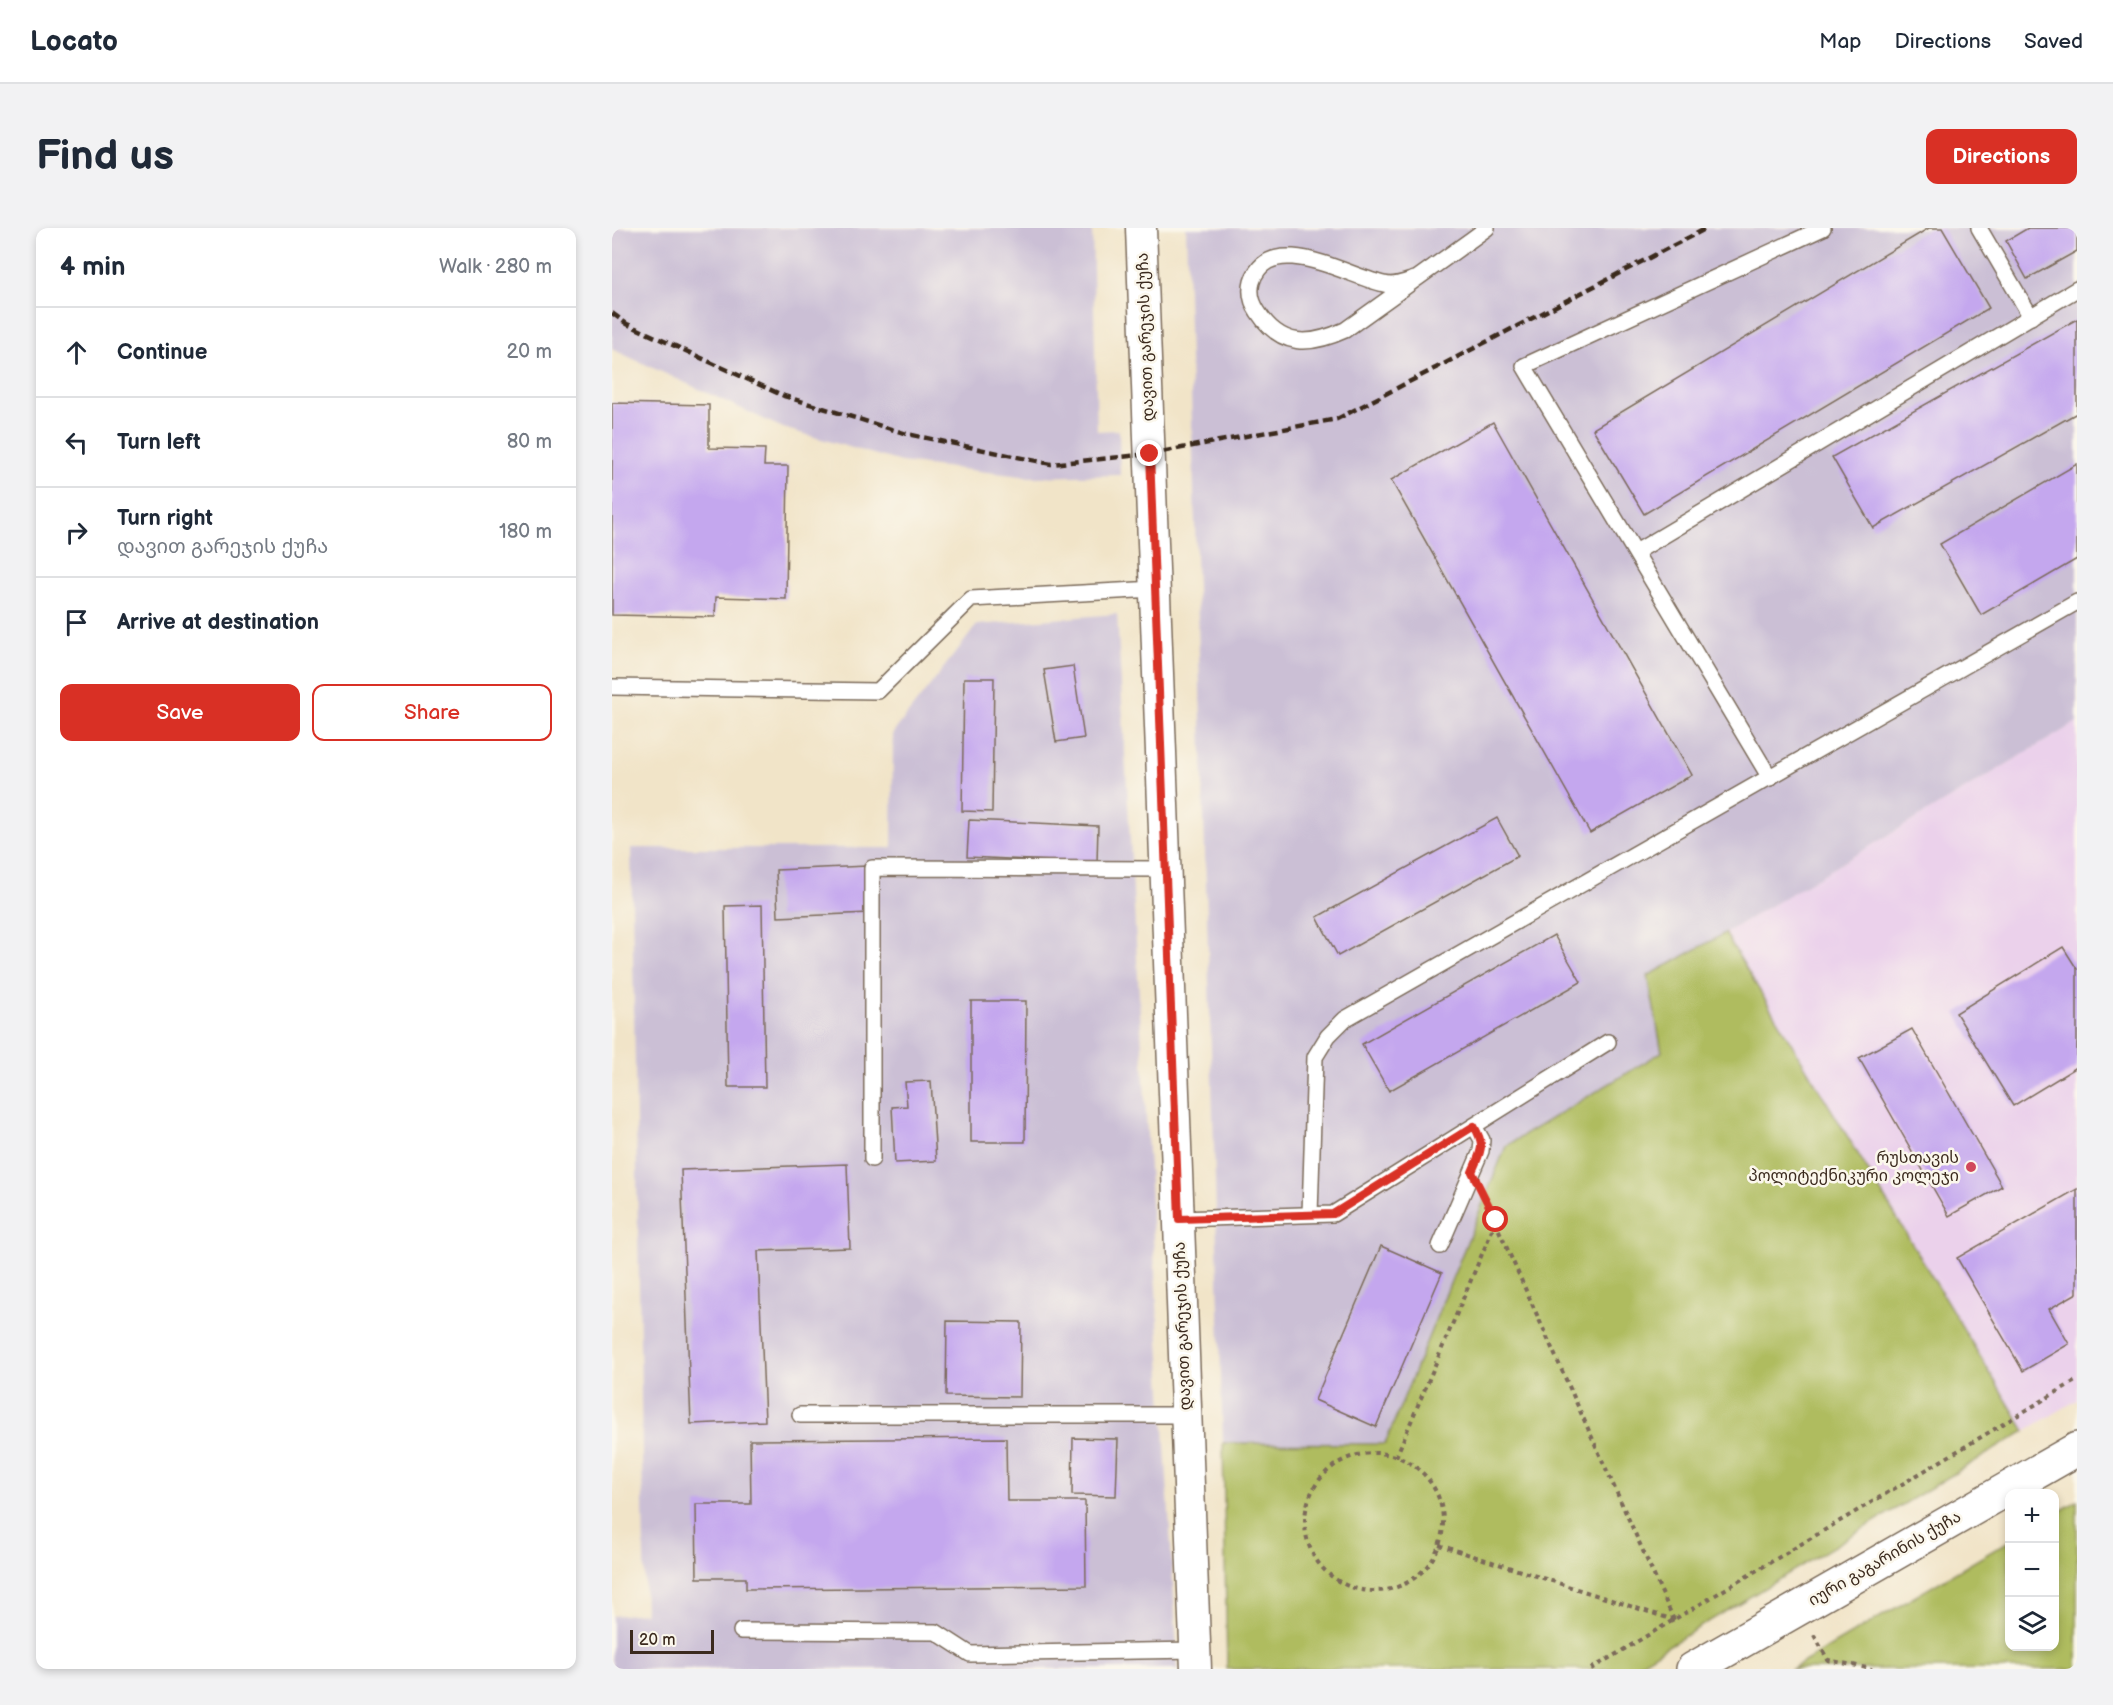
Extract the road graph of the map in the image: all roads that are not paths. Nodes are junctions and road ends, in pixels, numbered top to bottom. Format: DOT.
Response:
graph roads {
  1 [pos="1142,228"];
  2 [pos="1487,228"];
  3 [pos="1823,228"];
  4 [pos="1979,228"];
  5 [pos="1415,279"];
  6 [pos="2077,290"];
  7 [pos="2031,317"];
  8 [pos="1636,552"];
  9 [pos="1155,589"];
  10 [pos="2077,602"];
  11 [pos="612,687"];
  12 [pos="1770,778"];
  13 [pos="1166,869"];
  14 [pos="1608,1042"];
  15 [pos="1474,1126"];
  16 [pos="872,1159"];
  17 [pos="1310,1214"];
  18 [pos="1179,1219"];
  19 [pos="1440,1246"];
  20 [pos="800,1415"];
  21 [pos="1186,1415"];
  22 [pos="2077,1449"];
  23 [pos="741,1631"];
  24 [pos="1195,1659"];
  25 [pos="1693,1669"];
  1 -- 9 [label="street, დავით გარეჯის ქუჩა"];
  2 -- 5 [label="lane"];
  3 -- 8 [label="lane"];
  4 -- 7 [label="lane"];
  5 -- 5 [label="lane"];
  6 -- 7 [label="lane"];
  7 -- 8 [label="lane"];
  8 -- 12 [label="lane"];
  9 -- 11 [label="lane"];
  9 -- 13 [label="street, დავით გარეჯის ქუჩა"];
  10 -- 12 [label="lane"];
  12 -- 17 [label="lane"];
  13 -- 16 [label="lane"];
  13 -- 18 [label="street, დავით გარეჯის ქუჩა"];
  14 -- 15 [label="lane"];
  15 -- 17 [label="lane"];
  15 -- 19 [label="lane"];
  17 -- 18 [label="lane"];
  18 -- 21 [label="street, დავით გარეჯის ქუჩა"];
  20 -- 21 [label="lane"];
  21 -- 24 [label="street, დავით გარეჯის ქუჩა"];
  22 -- 25 [label="street, იური გაგარინის ქუჩა"];
  23 -- 24 [label="lane"];
}
